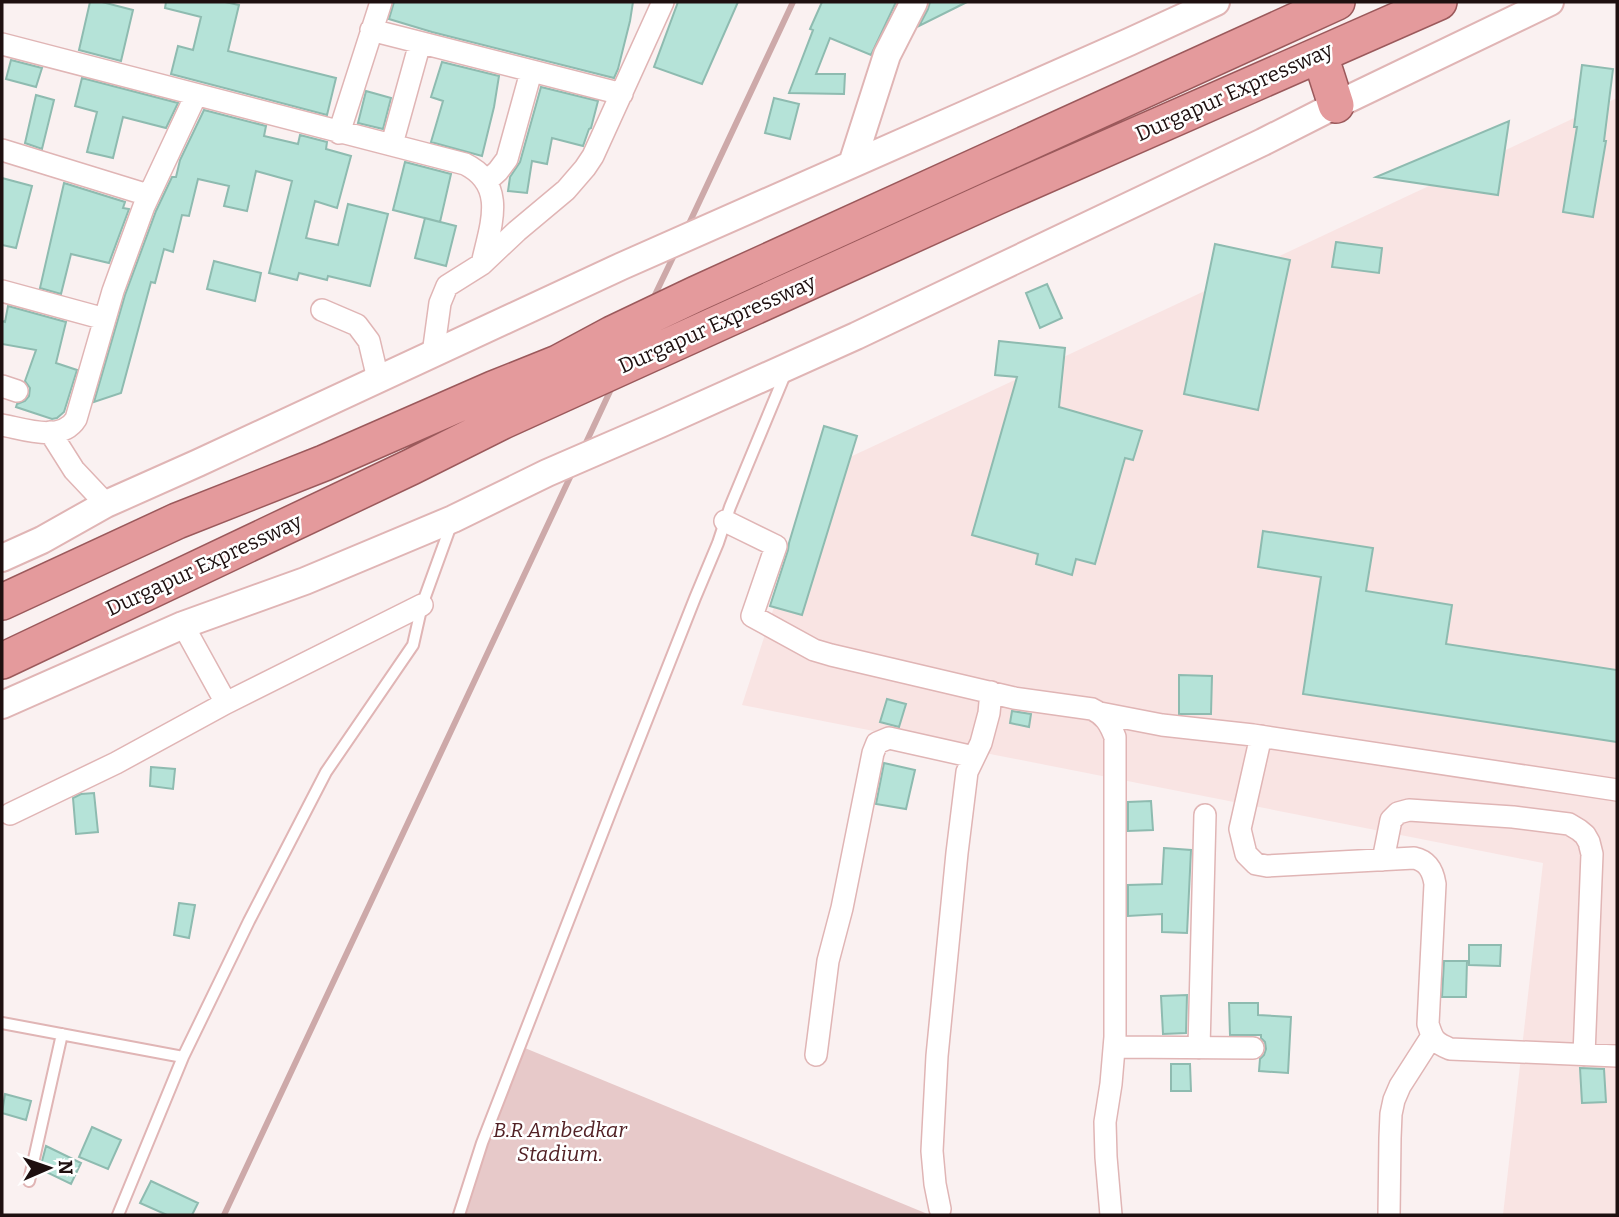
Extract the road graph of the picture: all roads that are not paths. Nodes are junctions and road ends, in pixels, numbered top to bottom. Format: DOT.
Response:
graph roads {
  1 [pos="380,2"];
  2 [pos="663,2"];
  3 [pos="914,2"];
  4 [pos="1216,2"];
  5 [pos="1439,2"];
  6 [pos="1550,2"];
  7 [pos="1331,3"];
  8 [pos="1185,9"];
  9 [pos="372,30"];
  10 [pos="420,43"];
  11 [pos="2,44"];
  12 [pos="1320,55"];
  13 [pos="531,72"];
  14 [pos="622,94"];
  15 [pos="196,95"];
  16 [pos="1336,105"];
  17 [pos="340,133"];
  18 [pos="392,144"];
  19 [pos="2,150"];
  20 [pos="852,164"];
  21 [pos="487,181"];
  22 [pos="148,195"];
  23 [pos="482,264"];
  24 [pos="2,291"];
  25 [pos="323,310"];
  26 [pos="105,319"];
  27 [pos="433,354"];
  28 [pos="789,366"];
  29 [pos="378,379"];
  30 [pos="2,425"];
  31 [pos="50,432"];
  32 [pos="106,504"];
  33 [pos="453,519"];
  34 [pos="725,521"];
  35 [pos="2,558"];
  36 [pos="2,602"];
  37 [pos="422,605"];
  38 [pos="183,625"];
  39 [pos="2,661"];
  40 [pos="991,692"];
  41 [pos="226,703"];
  42 [pos="2,705"];
  43 [pos="1100,713"];
  44 [pos="1261,736"];
  45 [pos="974,757"];
  46 [pos="1617,790"];
  47 [pos="10,814"];
  48 [pos="1205,815"];
  49 [pos="1383,860"];
  50 [pos="2,1023"];
  51 [pos="62,1034"];
  52 [pos="1432,1036"];
  53 [pos="1115,1047"];
  54 [pos="1199,1048"];
  55 [pos="1253,1048"];
  56 [pos="816,1055"];
  57 [pos="1584,1055"];
  58 [pos="1617,1056"];
  59 [pos="183,1057"];
  60 [pos="29,1181"];
  61 [pos="940,1209"];
  62 [pos="118,1215"];
  63 [pos="459,1215"];
  64 [pos="1111,1215"];
  65 [pos="1389,1215"];
  1 -- 9 [label="street"];
  2 -- 14 [label="street"];
  3 -- 20 [label="street"];
  4 -- 8 [label="street"];
  5 -- 12 [label="highway, Durgapur Expressway"];
  6 -- 16 [label="street"];
  7 -- 36 [label="highway, Durgapur Expressway"];
  8 -- 20 [label="street"];
  9 -- 10 [label="street"];
  9 -- 17 [label="street"];
  10 -- 13 [label="street"];
  10 -- 18 [label="street"];
  11 -- 15 [label="street"];
  12 -- 16 [label="highway"];
  12 -- 39 [label="highway, Durgapur Expressway"];
  13 -- 14 [label="street"];
  13 -- 21 [label="street"];
  14 -- 23 [label="street"];
  15 -- 17 [label="street"];
  15 -- 22 [label="street"];
  16 -- 28 [label="street"];
  17 -- 18 [label="street"];
  18 -- 21 [label="street"];
  19 -- 22 [label="street"];
  20 -- 27 [label="street"];
  21 -- 23 [label="street"];
  22 -- 26 [label="street"];
  23 -- 27 [label="street"];
  24 -- 26 [label="street"];
  25 -- 29 [label="street"];
  26 -- 31 [label="street"];
  27 -- 29 [label="street"];
  28 -- 33 [label="street"];
  28 -- 34 [label="lane"];
  29 -- 32 [label="street"];
  30 -- 31 [label="street"];
  31 -- 32 [label="street"];
  32 -- 35 [label="street"];
  33 -- 37 [label="lane"];
  33 -- 38 [label="street"];
  34 -- 40 [label="street"];
  34 -- 63 [label="lane"];
  37 -- 41 [label="street"];
  37 -- 59 [label="lane"];
  38 -- 41 [label="street"];
  38 -- 42 [label="street"];
  40 -- 43 [label="street"];
  40 -- 45 [label="street"];
  41 -- 47 [label="street"];
  43 -- 44 [label="street"];
  43 -- 53 [label="street"];
  44 -- 46 [label="street"];
  44 -- 49 [label="street"];
  45 -- 56 [label="street"];
  45 -- 61 [label="street"];
  48 -- 54 [label="street"];
  49 -- 52 [label="street"];
  49 -- 57 [label="street"];
  50 -- 51 [label="lane"];
  51 -- 59 [label="lane"];
  51 -- 60 [label="lane"];
  52 -- 57 [label="street"];
  52 -- 65 [label="street"];
  53 -- 54 [label="street"];
  53 -- 64 [label="street"];
  54 -- 55 [label="street"];
  57 -- 58 [label="street"];
  59 -- 62 [label="lane"];
}
